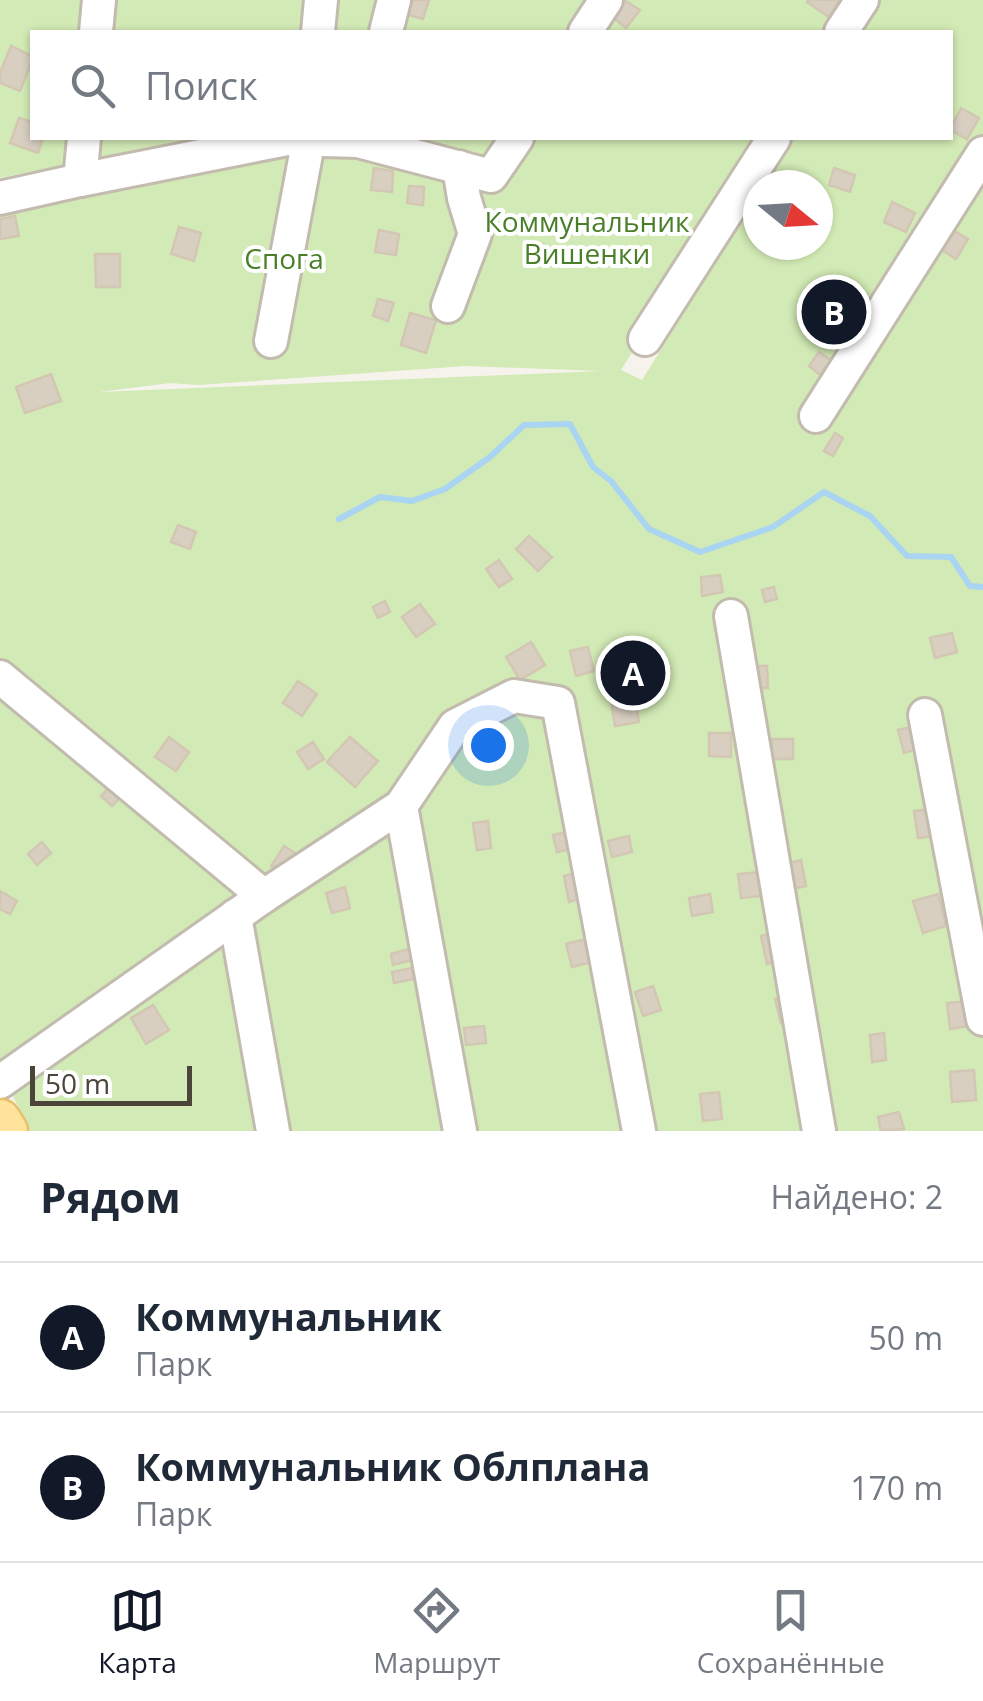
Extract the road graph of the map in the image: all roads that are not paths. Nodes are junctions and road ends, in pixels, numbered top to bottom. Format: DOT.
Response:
graph roads {
  1 [pos="99,0"];
  2 [pos="321,0"];
  3 [pos="394,0"];
  4 [pos="606,0"];
  5 [pos="862,0"];
  6 [pos="96,30"];
  7 [pos="318,30"];
  8 [pos="386,30"];
  9 [pos="586,30"];
  10 [pos="842,30"];
  11 [pos="84,140"];
  12 [pos="282,140"];
  13 [pos="309,140"];
  14 [pos="361,140"];
  15 [pos="515,140"];
  16 [pos="773,140"];
  17 [pos="983,153"];
  18 [pos="459,168"];
  19 [pos="80,180"];
  20 [pos="0,198"];
  21 [pos="448,306"];
  22 [pos="646,339"];
  23 [pos="271,342"];
  24 [pos="816,416"];
  25 [pos="731,616"];
  26 [pos="0,676"];
  27 [pos="925,715"];
  28 [pos="402,806"];
  29 [pos="264,896"];
  30 [pos="236,916"];
  31 [pos="983,1019"];
  32 [pos="0,1082"];
  33 [pos="0,1120"];
  34 [pos="7,1131"];
  35 [pos="273,1131"];
  36 [pos="460,1131"];
  37 [pos="639,1131"];
  38 [pos="818,1131"];
  1 -- 6 [label="lane"];
  2 -- 7 [label="lane"];
  3 -- 8 [label="lane"];
  4 -- 9 [label="lane"];
  5 -- 10 [label="lane"];
  11 -- 19 [label="lane"];
  12 -- 19 [label="lane"];
  13 -- 23 [label="lane"];
  14 -- 18 [label="lane"];
  15 -- 18 [label="lane"];
  16 -- 22 [label="lane"];
  17 -- 24 [label="lane"];
  18 -- 21 [label="lane"];
  19 -- 20 [label="lane"];
  25 -- 38 [label="lane"];
  26 -- 29 [label="lane"];
  27 -- 31 [label="lane"];
  28 -- 29 [label="lane"];
  28 -- 36 [label="lane"];
  28 -- 37 [label="lane"];
  29 -- 30 [label="lane"];
  30 -- 32 [label="lane"];
  30 -- 35 [label="lane"];
  33 -- 34 [label="main road"];
}
